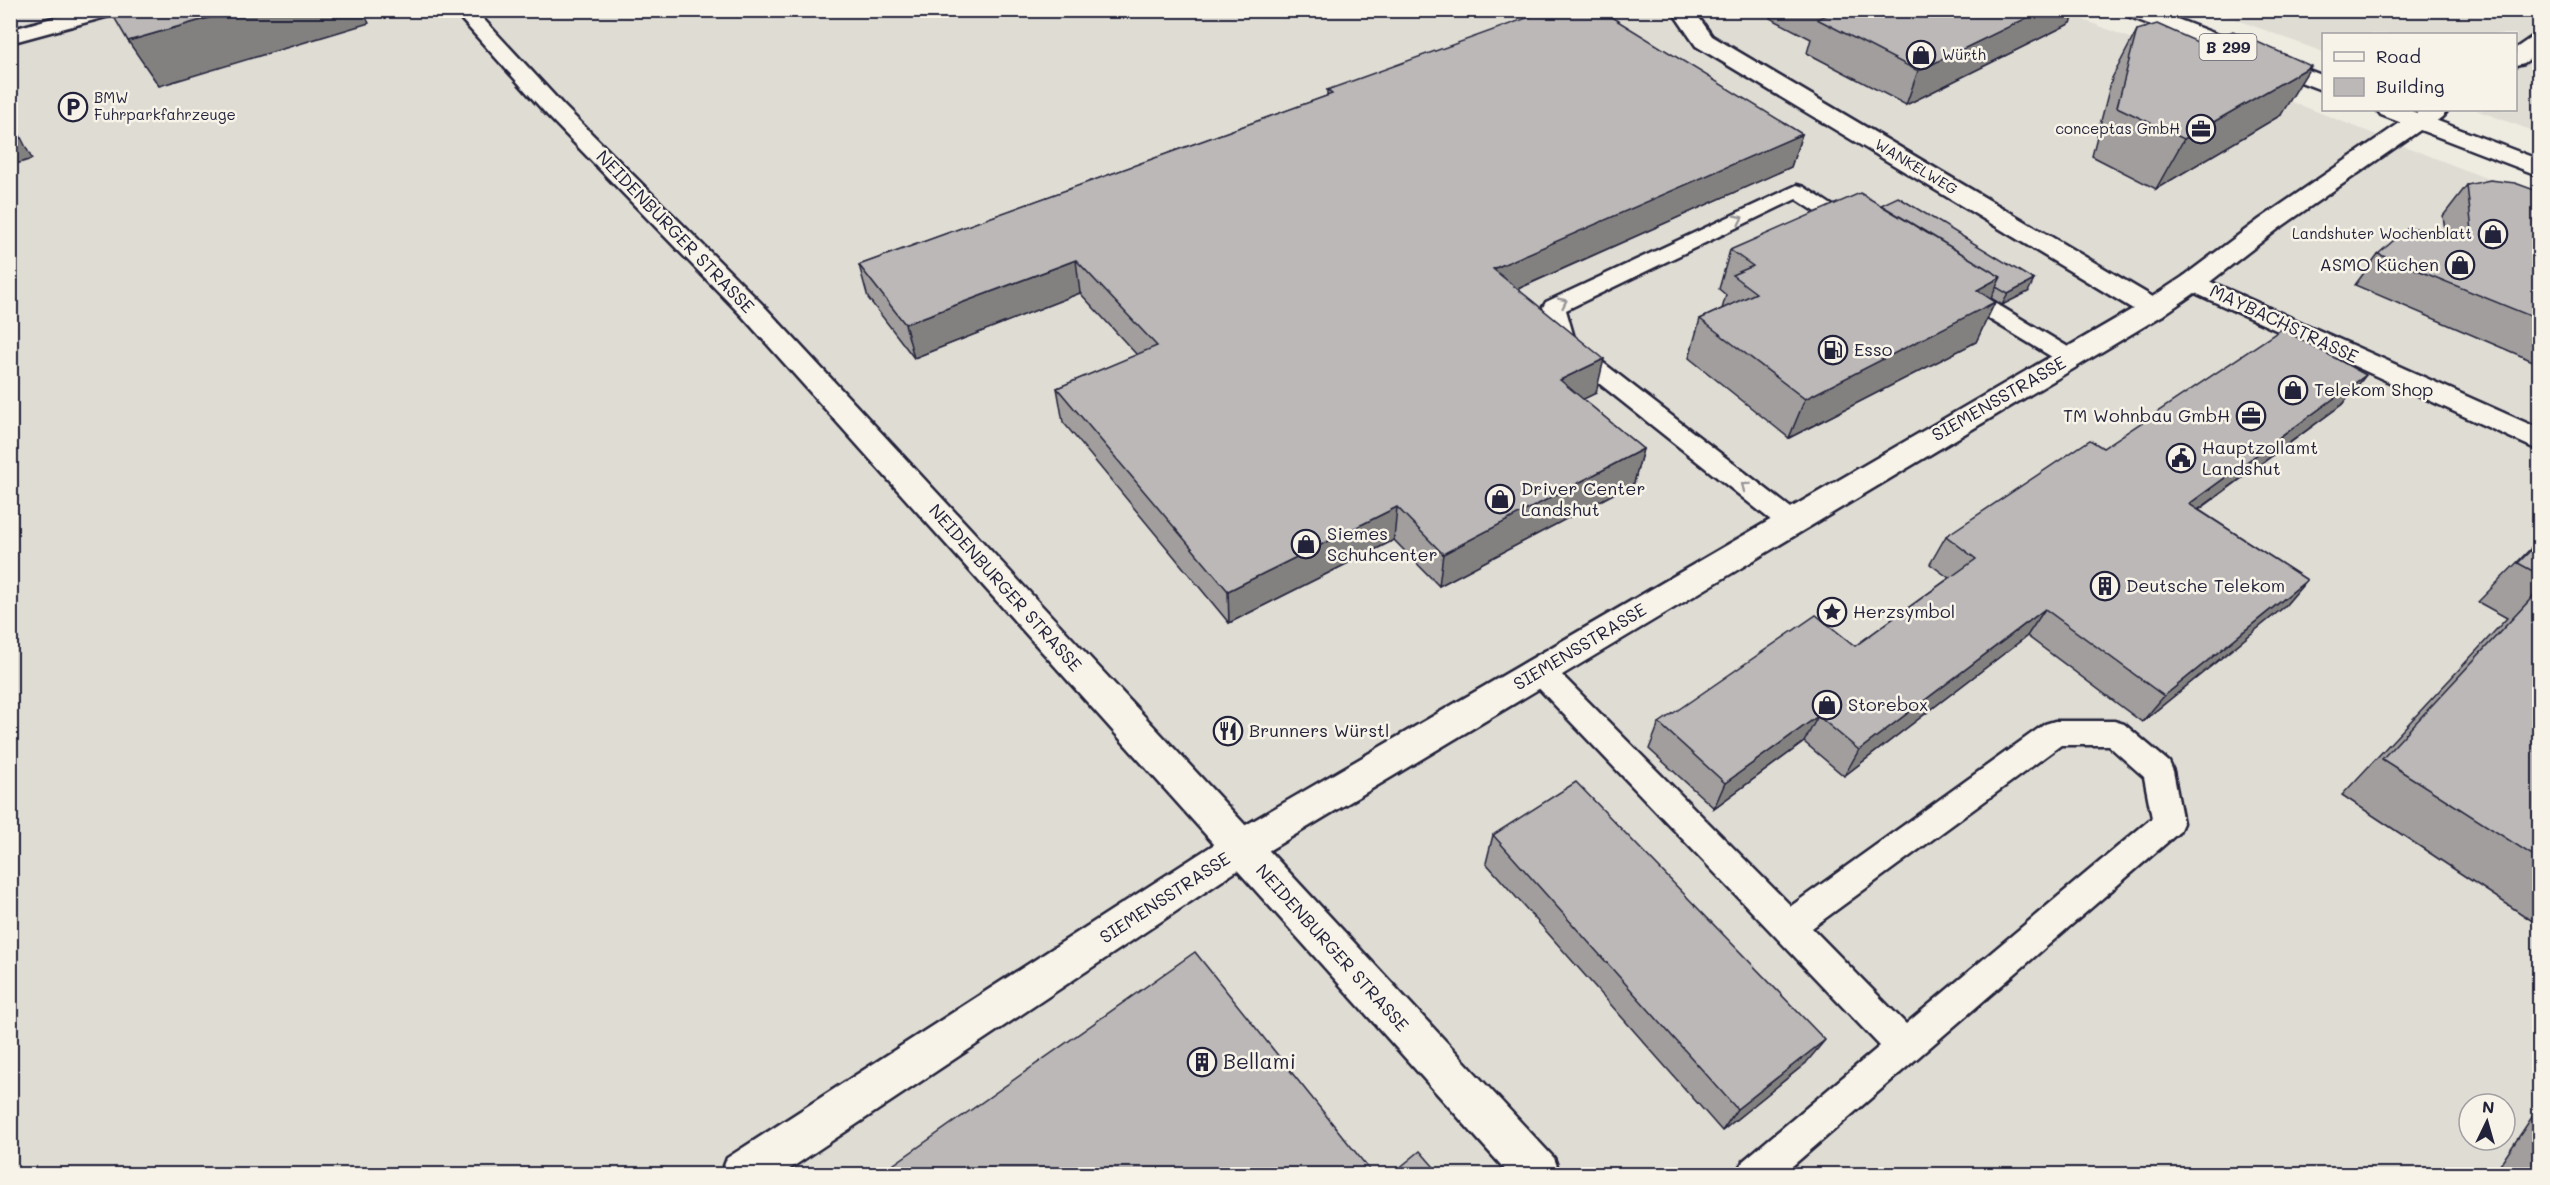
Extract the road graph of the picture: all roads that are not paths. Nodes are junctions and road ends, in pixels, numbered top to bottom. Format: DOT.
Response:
graph roads {
  1 [pos="105,10"];
  2 [pos="463,10"];
  3 [pos="2133,10"];
  4 [pos="1687,17"];
  5 [pos="10,37"];
  6 [pos="2540,42"];
  7 [pos="2517,57"];
  8 [pos="2322,83"];
  9 [pos="2397,111"];
  10 [pos="2427,115"];
  11 [pos="2540,169"];
  12 [pos="1870,238"];
  13 [pos="1940,280"];
  14 [pos="2193,282"];
  15 [pos="2153,309"];
  16 [pos="2070,358"];
  17 [pos="2540,441"];
  18 [pos="1791,522"];
  19 [pos="1540,671"];
  20 [pos="1240,848"];
  21 [pos="1789,926"];
  22 [pos="1904,1047"];
  23 [pos="743,1174"];
  24 [pos="1538,1174"];
  25 [pos="1755,1174"];
  1 -- 5 [label="street"];
  2 -- 20 [label="street, NEIDENBURGER STRASSE"];
  3 -- 8 [label="street, B 299"];
  4 -- 15 [label="street, WANKELWEG"];
  6 -- 7 [label="street"];
  9 -- 10 [label="street"];
  10 -- 11 [label="street"];
  10 -- 14 [label="street, SIEMENSSTRASSE"];
  18 -- 12 [label="lane, one-way"];
  13 -- 16 [label="lane"];
  14 -- 15 [label="street, SIEMENSSTRASSE"];
  14 -- 17 [label="street, MAYBACHSTRASSE"];
  15 -- 16 [label="street, SIEMENSSTRASSE"];
  16 -- 18 [label="street, SIEMENSSTRASSE"];
  18 -- 19 [label="street, SIEMENSSTRASSE"];
  19 -- 20 [label="street, SIEMENSSTRASSE"];
  19 -- 21 [label="lane"];
  20 -- 23 [label="street, SIEMENSSTRASSE"];
  20 -- 24 [label="street, NEIDENBURGER STRASSE"];
  21 -- 22 [label="lane"];
  21 -- 22 [label="lane"];
  22 -- 25 [label="lane"];
}
